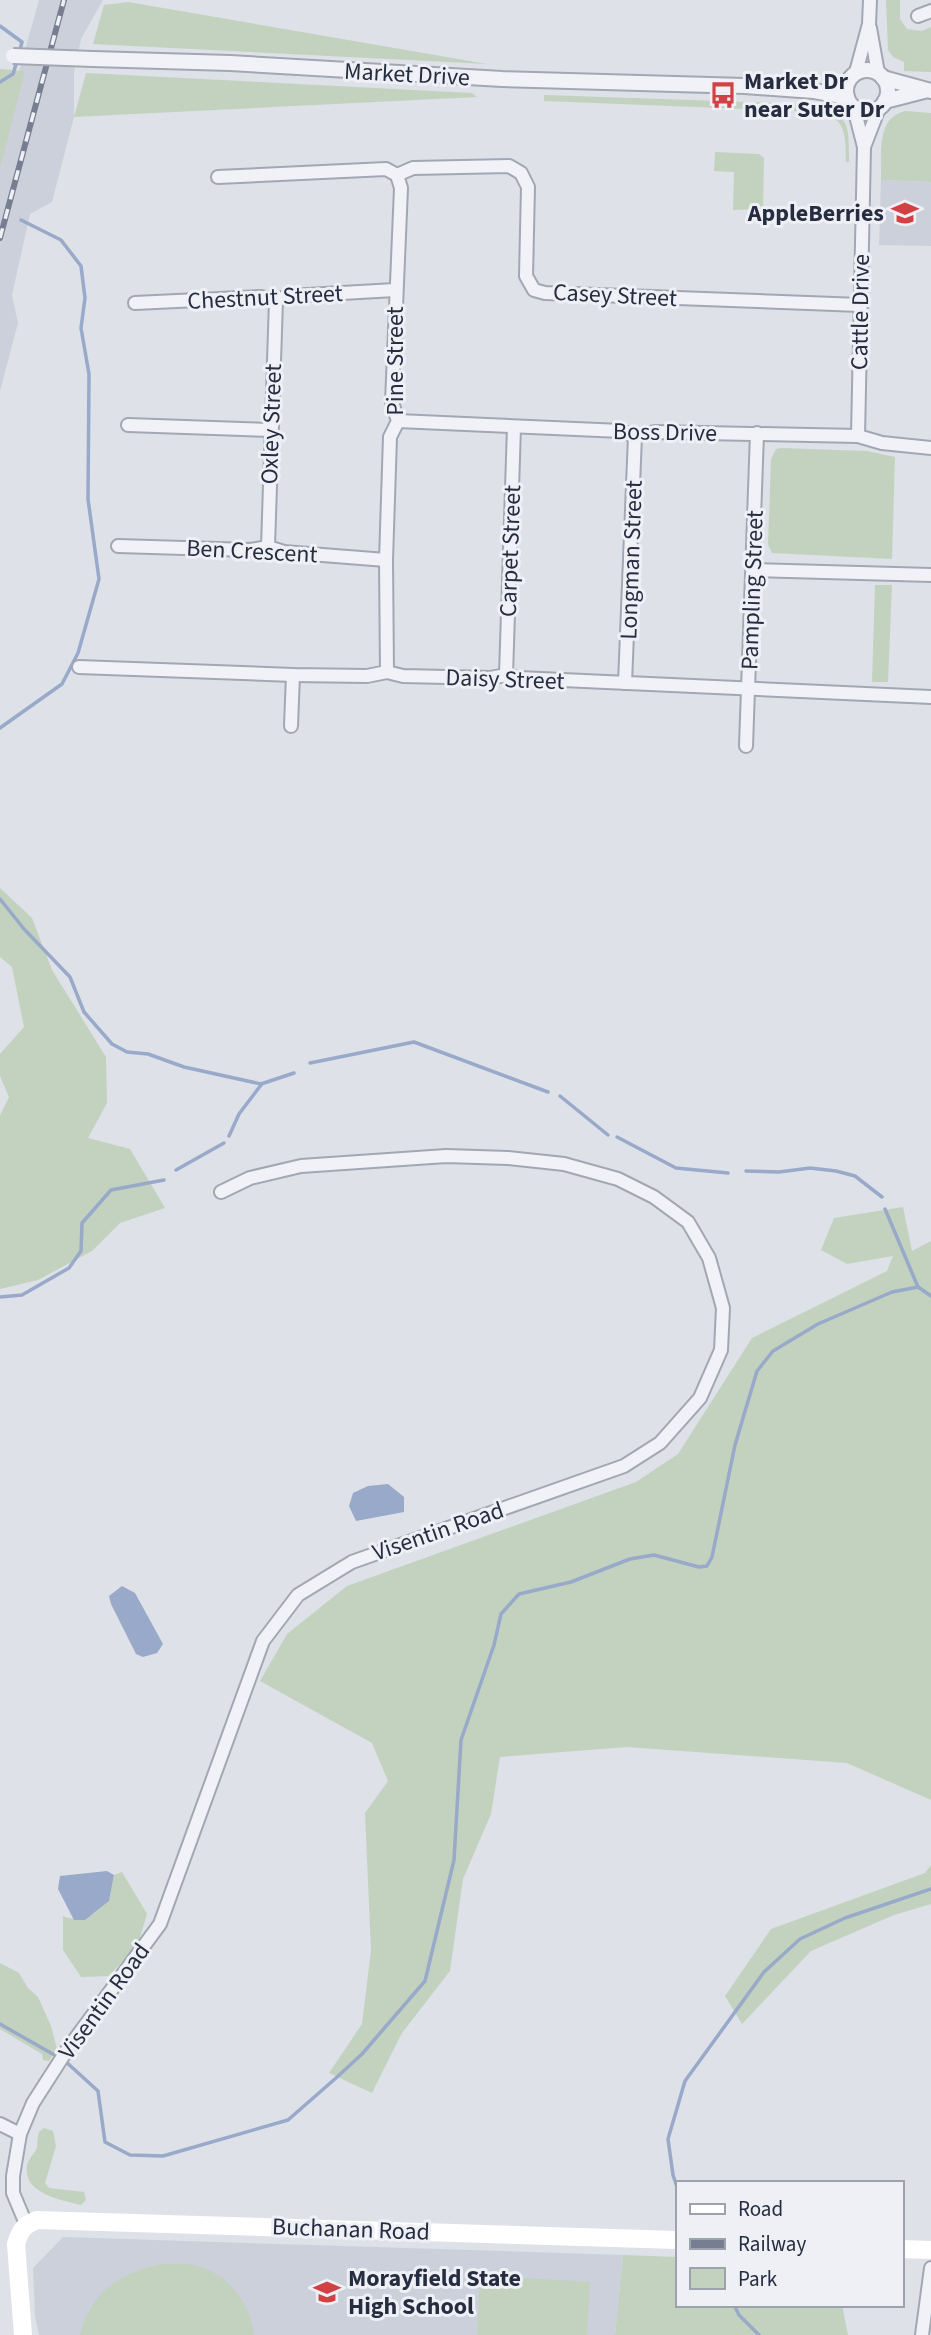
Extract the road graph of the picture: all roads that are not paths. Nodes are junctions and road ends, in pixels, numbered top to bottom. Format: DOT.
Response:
graph roads {
  1 [pos="870,0"];
  2 [pos="931,11"];
  3 [pos="918,16"];
  4 [pos="869,24"];
  5 [pos="7,56"];
  6 [pos="853,76"];
  7 [pos="881,76"];
  8 [pos="928,90"];
  9 [pos="814,91"];
  10 [pos="850,102"];
  11 [pos="882,105"];
  12 [pos="864,147"];
  13 [pos="397,175"];
  14 [pos="218,177"];
  15 [pos="395,290"];
  16 [pos="276,300"];
  17 [pos="135,303"];
  18 [pos="860,305"];
  19 [pos="398,421"];
  20 [pos="128,425"];
  21 [pos="514,427"];
  22 [pos="271,429"];
  23 [pos="757,433"];
  24 [pos="635,436"];
  25 [pos="858,436"];
  26 [pos="931,448"];
  27 [pos="118,546"];
  28 [pos="268,547"];
  29 [pos="386,559"];
  30 [pos="753,570"];
  31 [pos="931,575"];
  32 [pos="79,667"];
  33 [pos="387,672"];
  34 [pos="293,675"];
  35 [pos="506,675"];
  36 [pos="625,683"];
  37 [pos="748,688"];
  38 [pos="931,697"];
  39 [pos="291,726"];
  40 [pos="746,746"];
  41 [pos="221,1192"];
  42 [pos="0,2124"];
  43 [pos="20,2134"];
  44 [pos="26,2224"];
  45 [pos="676,2240"];
  46 [pos="903,2249"];
  47 [pos="931,2250"];
  48 [pos="931,2268"];
  49 [pos="23,2335"];
  50 [pos="922,2335"];
  1 -- 4 [label="street"];
  2 -- 3 [label="street"];
  4 -- 6 [label="street"];
  4 -- 7 [label="street"];
  5 -- 9 [label="street, Market Drive, bridge"];
  6 -- 7 [label="street"];
  6 -- 9 [label="street, Market Drive"];
  6 -- 10 [label="street"];
  7 -- 8 [label="street"];
  7 -- 11 [label="street"];
  8 -- 11 [label="street"];
  9 -- 10 [label="street, Market Drive"];
  10 -- 11 [label="street"];
  10 -- 12 [label="street, Cattle Drive"];
  11 -- 12 [label="street, Cattle Drive"];
  12 -- 18 [label="street, Cattle Drive"];
  13 -- 14 [label="street"];
  13 -- 15 [label="street, Pine Street"];
  13 -- 18 [label="street, Casey Street"];
  15 -- 16 [label="street, Chestnut Street"];
  15 -- 19 [label="street, Pine Street"];
  16 -- 17 [label="street, Chestnut Street"];
  16 -- 22 [label="street, Oxley Street"];
  18 -- 25 [label="street, Cattle Drive"];
  19 -- 21 [label="street, Boss Drive"];
  19 -- 29 [label="street, Pine Street"];
  20 -- 22 [label="street"];
  21 -- 24 [label="street, Boss Drive"];
  21 -- 35 [label="street, Carpet Street"];
  22 -- 28 [label="street, Oxley Street"];
  23 -- 24 [label="street, Boss Drive"];
  23 -- 25 [label="street, Boss Drive"];
  23 -- 30 [label="street, Pampling Street"];
  24 -- 36 [label="street, Longman Street"];
  25 -- 26 [label="street, Boss Drive"];
  27 -- 28 [label="street, Ben Crescent"];
  28 -- 29 [label="street, Ben Crescent"];
  29 -- 33 [label="street, Pine Street"];
  30 -- 31 [label="street"];
  30 -- 37 [label="street, Pampling Street"];
  32 -- 34 [label="street, Daisy Street"];
  33 -- 34 [label="street, Daisy Street"];
  33 -- 35 [label="street, Daisy Street"];
  34 -- 39 [label="street"];
  35 -- 36 [label="street, Daisy Street"];
  36 -- 37 [label="street, Daisy Street"];
  37 -- 38 [label="street, Daisy Street"];
  37 -- 40 [label="street, Pampling Street"];
  41 -- 43 [label="street, Visentin Road"];
  42 -- 43 [label="street"];
  43 -- 44 [label="street, Visentin Road"];
  44 -- 45 [label="main road, Buchanan Road"];
  44 -- 49 [label="main road"];
  46 -- 47 [label="main road"];
  48 -- 50 [label="street"];
}
